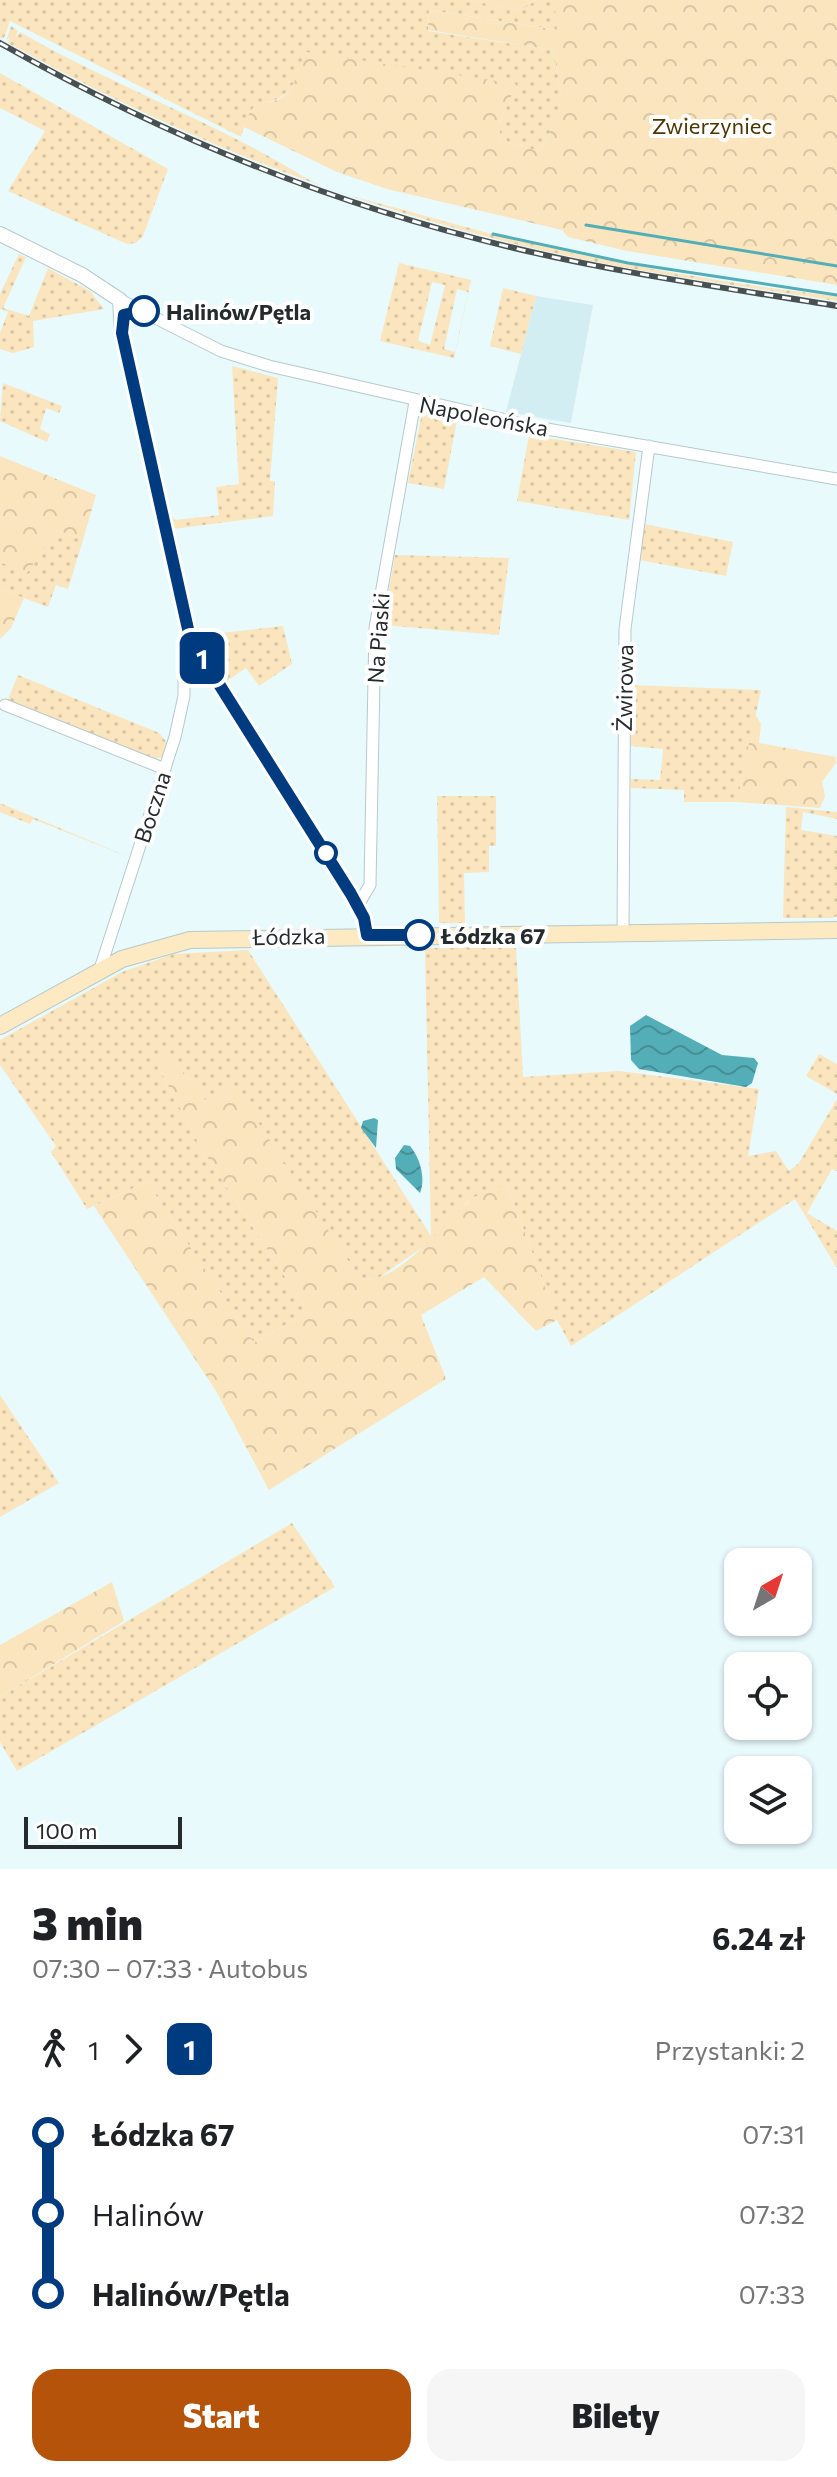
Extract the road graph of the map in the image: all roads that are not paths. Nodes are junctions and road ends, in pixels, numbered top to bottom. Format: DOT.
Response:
graph roads {
  1 [pos="0,234"];
  2 [pos="120,300"];
  3 [pos="144,311"];
  4 [pos="124,315"];
  5 [pos="415,402"];
  6 [pos="649,446"];
  7 [pos="837,479"];
  8 [pos="193,645"];
  9 [pos="5,705"];
  10 [pos="165,769"];
  11 [pos="354,900"];
  12 [pos="837,930"];
  13 [pos="623,932"];
  14 [pos="367,935"];
  15 [pos="100,969"];
  16 [pos="0,1026"];
  1 -- 2 [label="street, Napoleońska"];
  2 -- 3 [label="street, Napoleońska"];
  2 -- 4 [label="street"];
  3 -- 4 [label="street"];
  3 -- 5 [label="street, Napoleońska"];
  4 -- 8 [label="street"];
  5 -- 6 [label="street, Napoleońska"];
  5 -- 11 [label="street, Na Piaski"];
  6 -- 7 [label="street, Napoleońska"];
  6 -- 13 [label="street, Żwirowa"];
  8 -- 10 [label="street, Boczna"];
  8 -- 11 [label="street"];
  9 -- 10 [label="street"];
  10 -- 15 [label="street, Boczna"];
  11 -- 14 [label="street"];
  12 -- 13 [label="main road, Łódzka"];
  13 -- 14 [label="main road, Łódzka"];
  14 -- 15 [label="main road, Łódzka"];
  15 -- 16 [label="main road, Łódzka"];
}
